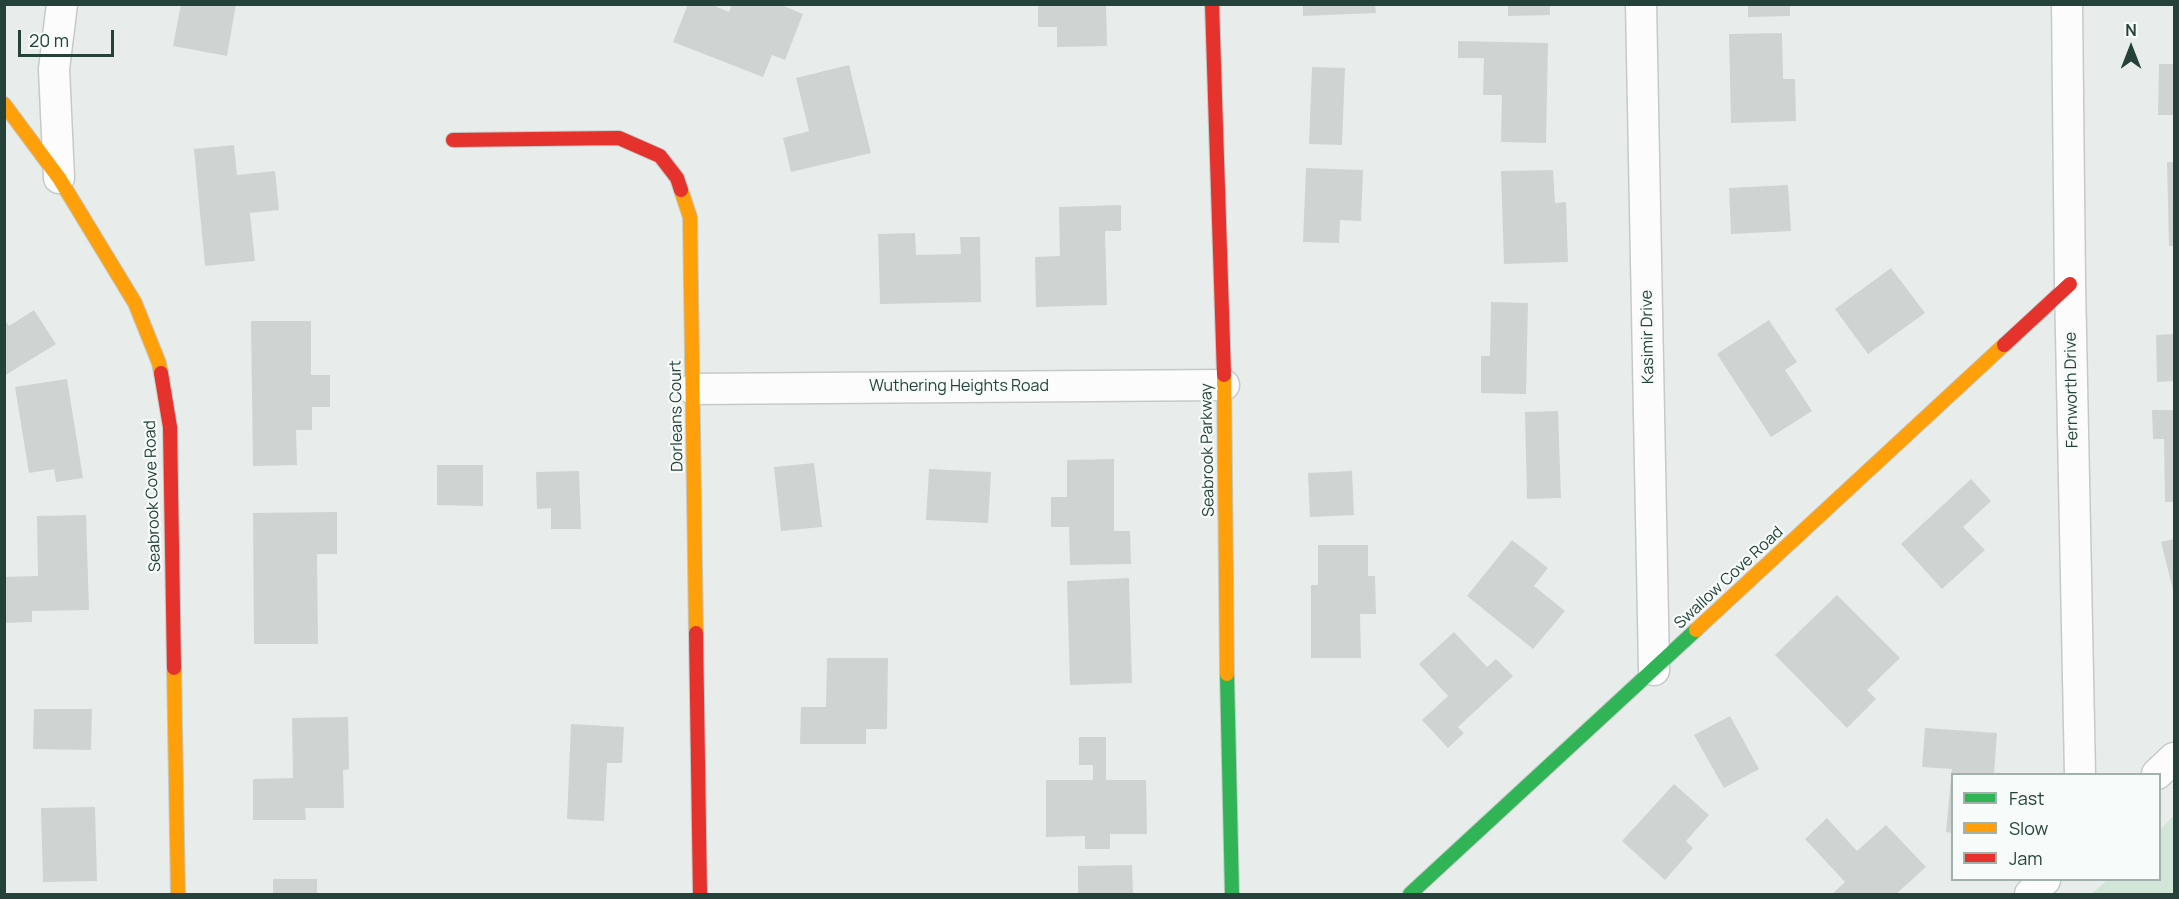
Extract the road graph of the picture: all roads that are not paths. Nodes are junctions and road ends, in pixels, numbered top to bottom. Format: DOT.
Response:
graph roads {
  1 [pos="62,4"];
  2 [pos="1212,4"];
  3 [pos="1641,4"];
  4 [pos="2067,4"];
  5 [pos="4,104"];
  6 [pos="453,140"];
  7 [pos="59,178"];
  8 [pos="2070,284"];
  9 [pos="1224,385"];
  10 [pos="693,389"];
  11 [pos="1654,670"];
  12 [pos="2175,758"];
  13 [pos="2080,773"];
  14 [pos="2158,773"];
  15 [pos="2043,881"];
  16 [pos="178,894"];
  17 [pos="700,894"];
  18 [pos="1232,894"];
  19 [pos="1410,894"];
  20 [pos="2030,894"];
  1 -- 7 [label="street"];
  2 -- 9 [label="street, Seabrook Parkway"];
  3 -- 11 [label="street, Kasimir Drive"];
  4 -- 8 [label="street, Fernworth Drive"];
  5 -- 7 [label="street, Seabrook Cove Road"];
  6 -- 10 [label="street, Dorleans Court"];
  7 -- 16 [label="street, Seabrook Cove Road"];
  8 -- 11 [label="street, Swallow Cove Road"];
  8 -- 13 [label="street, Fernworth Drive"];
  9 -- 10 [label="street, Wuthering Heights Road"];
  9 -- 18 [label="street, Seabrook Parkway"];
  10 -- 17 [label="street, Dorleans Court"];
  11 -- 19 [label="street, Swallow Cove Road"];
  12 -- 14 [label="street"];
  15 -- 20 [label="street"];
}
